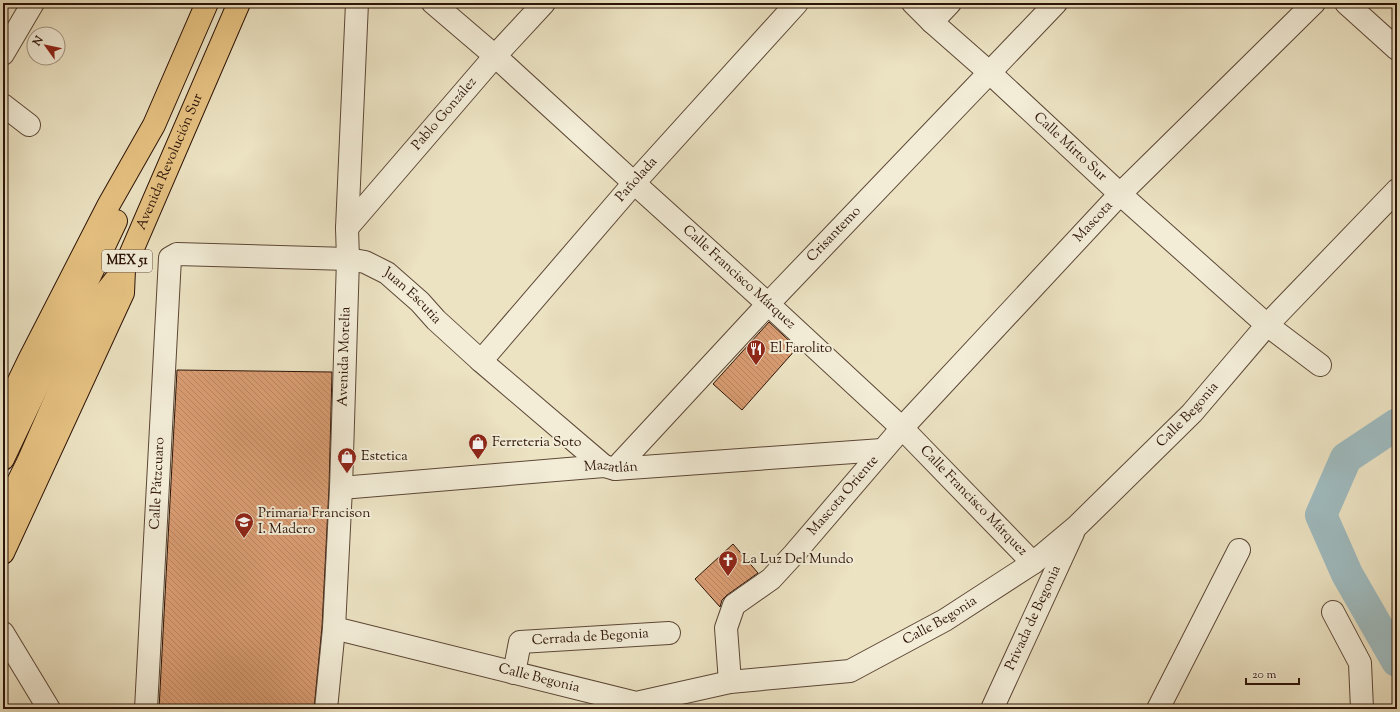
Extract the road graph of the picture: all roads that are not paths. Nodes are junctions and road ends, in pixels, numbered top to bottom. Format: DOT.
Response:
graph roads {
  1 [pos="33,3"];
  2 [pos="207,3"];
  3 [pos="240,3"];
  4 [pos="357,3"];
  5 [pos="433,3"];
  6 [pos="544,3"];
  7 [pos="797,3"];
  8 [pos="913,3"];
  9 [pos="950,3"];
  10 [pos="1056,3"];
  11 [pos="1314,3"];
  12 [pos="1346,3"];
  13 [pos="932,22"];
  14 [pos="1397,49"];
  15 [pos="3,54"];
  16 [pos="495,56"];
  17 [pos="990,73"];
  18 [pos="3,105"];
  19 [pos="29,125"];
  20 [pos="154,126"];
  21 [pos="634,183"];
  22 [pos="1397,190"];
  23 [pos="1120,194"];
  24 [pos="347,228"];
  25 [pos="170,258"];
  26 [pos="348,258"];
  27 [pos="124,269"];
  28 [pos="768,304"];
  29 [pos="1267,325"];
  30 [pos="481,361"];
  31 [pos="1320,366"];
  32 [pos="3,414"];
  33 [pos="902,428"];
  34 [pos="882,450"];
  35 [pos="3,459"];
  36 [pos="610,467"];
  37 [pos="341,488"];
  38 [pos="3,512"];
  39 [pos="1076,527"];
  40 [pos="1239,550"];
  41 [pos="3,552"];
  42 [pos="1033,563"];
  43 [pos="1333,612"];
  44 [pos="334,628"];
  45 [pos="3,633"];
  46 [pos="669,633"];
  47 [pos="514,673"];
  48 [pos="730,682"];
  49 [pos="635,706"];
  50 [pos="49,709"];
  51 [pos="146,709"];
  52 [pos="326,709"];
  53 [pos="992,709"];
  54 [pos="1158,709"];
  55 [pos="1362,709"];
  1 -- 15 [label="street"];
  2 -- 20 [label="main road, MEX 51"];
  3 -- 27 [label="main road, Avenida Revolución Sur / MEX 51"];
  4 -- 24 [label="street, Avenida Morelia"];
  5 -- 16 [label="street, Calle Francisco Márquez"];
  6 -- 16 [label="street, Pablo González"];
  7 -- 21 [label="street, Pañolada"];
  8 -- 13 [label="street, Calle Mirto Sur"];
  9 -- 13 [label="street"];
  10 -- 17 [label="street, Crisantemo"];
  11 -- 23 [label="street, Mascota"];
  12 -- 14 [label="street"];
  13 -- 17 [label="street, Calle Mirto Sur"];
  16 -- 21 [label="street, Calle Francisco Márquez"];
  16 -- 24 [label="street, Pablo González"];
  17 -- 23 [label="street, Calle Mirto Sur"];
  17 -- 28 [label="street, Crisantemo"];
  18 -- 19 [label="street"];
  20 -- 32 [label="main road, MEX 51"];
  20 -- 35 [label="main road, MEX 51"];
  21 -- 28 [label="street, Calle Francisco Márquez"];
  21 -- 30 [label="street, Pañolada"];
  22 -- 29 [label="street, Calle Begonia"];
  23 -- 29 [label="street, Calle Mirto Sur"];
  23 -- 33 [label="street, Mascota"];
  24 -- 26 [label="street, Avenida Morelia"];
  25 -- 26 [label="street, Juan Escutia"];
  25 -- 51 [label="street, Calle Pátzcuaro"];
  26 -- 30 [label="street, Juan Escutia"];
  26 -- 37 [label="street, Avenida Morelia"];
  27 -- 38 [label="main road, Avenida Revolución Sur / MEX 51"];
  27 -- 41 [label="main road"];
  28 -- 33 [label="street, Calle Francisco Márquez"];
  28 -- 36 [label="street, Crisantemo"];
  29 -- 31 [label="street, Calle Mirto Sur"];
  29 -- 39 [label="street, Calle Begonia"];
  30 -- 36 [label="street, Juan Escutia"];
  33 -- 34 [label="street, Mascota"];
  33 -- 42 [label="street, Calle Francisco Márquez"];
  34 -- 36 [label="street, Mazatlán"];
  34 -- 48 [label="street, Mascota Oriente"];
  36 -- 37 [label="street, Mazatlán"];
  37 -- 44 [label="street, Avenida Morelia"];
  39 -- 42 [label="street, Calle Begonia"];
  39 -- 53 [label="street, Privada de Begonia"];
  40 -- 54 [label="street"];
  42 -- 48 [label="street, Calle Begonia"];
  43 -- 55 [label="street"];
  44 -- 47 [label="street, Calle Begonia"];
  44 -- 52 [label="street, Avenida Morelia"];
  45 -- 50 [label="street"];
  46 -- 47 [label="street, Cerrada de Begonia"];
  47 -- 49 [label="street, Calle Begonia"];
  48 -- 49 [label="street, Calle Begonia"];
}
